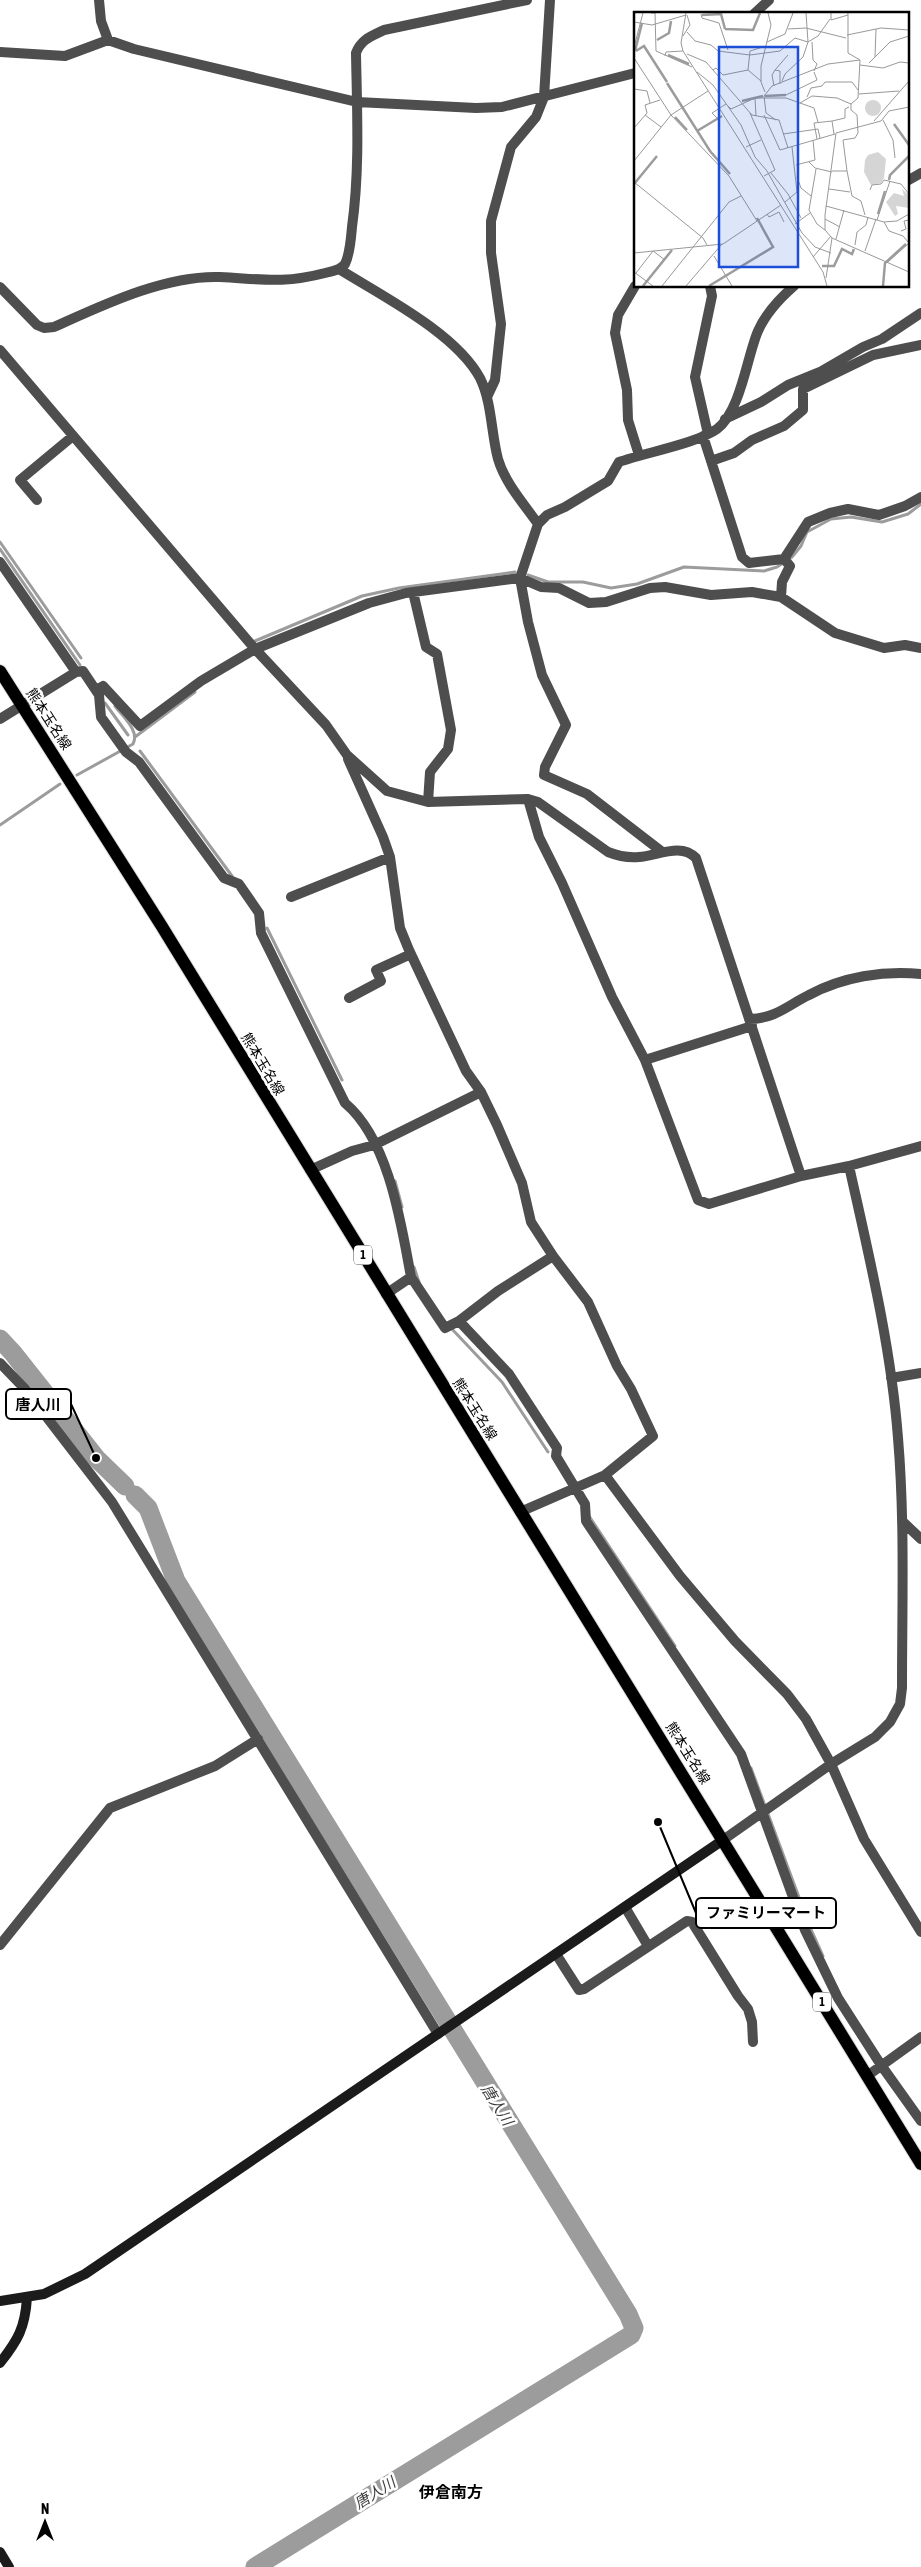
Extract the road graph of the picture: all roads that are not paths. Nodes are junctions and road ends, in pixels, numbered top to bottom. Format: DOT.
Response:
graph roads {
  1 [pos="99,0"];
  2 [pos="527,0"];
  3 [pos="550,0"];
  4 [pos="769,0"];
  5 [pos="756,12"];
  6 [pos="108,40"];
  7 [pos="0,52"];
  8 [pos="634,72"];
  9 [pos="544,97"];
  10 [pos="356,102"];
  11 [pos="921,173"];
  12 [pos="908,180"];
  13 [pos="339,270"];
  14 [pos="0,288"];
  15 [pos="634,288"];
  16 [pos="710,288"];
  17 [pos="792,288"];
  18 [pos="921,313"];
  19 [pos="921,345"];
  20 [pos="0,350"];
  21 [pos="487,397"];
  22 [pos="725,419"];
  23 [pos="706,435"];
  24 [pos="73,436"];
  25 [pos="639,455"];
  26 [pos="711,461"];
  27 [pos="921,497"];
  28 [pos="37,500"];
  29 [pos="538,524"];
  30 [pos="0,562"];
  31 [pos="786,562"];
  32 [pos="520,578"];
  33 [pos="413,592"];
  34 [pos="781,597"];
  35 [pos="921,648"];
  36 [pos="255,649"];
  37 [pos="0,671"];
  38 [pos="76,672"];
  39 [pos="96,690"];
  40 [pos="23,706"];
  41 [pos="0,719"];
  42 [pos="347,755"];
  43 [pos="528,799"];
  44 [pos="428,802"];
  45 [pos="661,851"];
  46 [pos="390,857"];
  47 [pos="291,897"];
  48 [pos="410,954"];
  49 [pos="921,974"];
  50 [pos="349,998"];
  51 [pos="750,1023"];
  52 [pos="645,1060"];
  53 [pos="482,1092"];
  54 [pos="374,1145"];
  55 [pos="921,1146"];
  56 [pos="849,1166"];
  57 [pos="310,1170"];
  58 [pos="801,1176"];
  59 [pos="552,1256"];
  60 [pos="411,1277"];
  61 [pos="386,1294"];
  62 [pos="454,1324"];
  63 [pos="0,1363"];
  64 [pos="921,1373"];
  65 [pos="892,1378"];
  66 [pos="605,1474"];
  67 [pos="575,1487"];
  68 [pos="520,1512"];
  69 [pos="902,1521"];
  70 [pos="921,1539"];
  71 [pos="258,1739"];
  72 [pos="831,1764"];
  73 [pos="768,1808"];
  74 [pos="723,1840"];
  75 [pos="625,1907"];
  76 [pos="921,1932"];
  77 [pos="0,1945"];
  78 [pos="648,1946"];
  79 [pos="556,1954"];
  80 [pos="441,2032"];
  81 [pos="921,2037"];
  82 [pos="753,2042"];
  83 [pos="882,2065"];
  84 [pos="868,2076"];
  85 [pos="921,2121"];
  86 [pos="921,2164"];
  87 [pos="27,2298"];
  88 [pos="0,2301"];
  89 [pos="0,2363"];
  90 [pos="0,2552"];
  91 [pos="9,2567"];
  1 -- 6 [label="street"];
  2 -- 10 [label="street"];
  3 -- 9 [label="street"];
  4 -- 5 [label="street"];
  6 -- 7 [label="street"];
  6 -- 10 [label="street"];
  8 -- 9 [label="street"];
  9 -- 10 [label="street"];
  9 -- 21 [label="street"];
  10 -- 13 [label="street"];
  11 -- 12 [label="street"];
  13 -- 14 [label="street"];
  13 -- 21 [label="street"];
  15 -- 25 [label="street"];
  16 -- 23 [label="street"];
  17 -- 22 [label="street"];
  18 -- 22 [label="street"];
  19 -- 26 [label="street"];
  20 -- 24 [label="street"];
  21 -- 29 [label="street"];
  22 -- 23 [label="street"];
  23 -- 25 [label="street"];
  23 -- 26 [label="street"];
  24 -- 28 [label="street"];
  24 -- 36 [label="street"];
  25 -- 29 [label="street"];
  26 -- 31 [label="street"];
  27 -- 31 [label="street"];
  29 -- 32 [label="street"];
  30 -- 38 [label="street"];
  31 -- 34 [label="street"];
  32 -- 33 [label="street"];
  32 -- 34 [label="street"];
  32 -- 45 [label="street"];
  33 -- 36 [label="street"];
  33 -- 44 [label="street"];
  34 -- 35 [label="street"];
  36 -- 39 [label="street"];
  36 -- 42 [label="street"];
  37 -- 40 [label="main road, 熊本玉名線 / 1"];
  38 -- 39 [label="street"];
  38 -- 40 [label="street"];
  39 -- 54 [label="street"];
  40 -- 41 [label="street"];
  40 -- 57 [label="main road, 熊本玉名線 / 1"];
  42 -- 44 [label="street"];
  42 -- 46 [label="street"];
  43 -- 44 [label="street"];
  43 -- 45 [label="street"];
  43 -- 52 [label="street"];
  45 -- 51 [label="street"];
  46 -- 47 [label="street"];
  46 -- 48 [label="street"];
  48 -- 50 [label="street"];
  48 -- 53 [label="street"];
  49 -- 51 [label="street"];
  51 -- 52 [label="street"];
  51 -- 58 [label="street"];
  52 -- 58 [label="street"];
  53 -- 54 [label="street"];
  53 -- 59 [label="street"];
  54 -- 57 [label="street"];
  54 -- 60 [label="street"];
  55 -- 56 [label="street"];
  56 -- 58 [label="street"];
  56 -- 65 [label="street"];
  57 -- 61 [label="main road, 熊本玉名線 / 1"];
  59 -- 62 [label="street"];
  59 -- 66 [label="street"];
  60 -- 61 [label="street"];
  60 -- 62 [label="street"];
  61 -- 68 [label="main road, 熊本玉名線 / 1"];
  62 -- 67 [label="street"];
  63 -- 71 [label="street"];
  64 -- 65 [label="street"];
  65 -- 69 [label="street"];
  66 -- 67 [label="street"];
  66 -- 72 [label="street"];
  67 -- 68 [label="street"];
  67 -- 73 [label="street"];
  68 -- 74 [label="main road, 熊本玉名線 / 1"];
  69 -- 70 [label="street"];
  69 -- 72 [label="street"];
  71 -- 77 [label="street"];
  71 -- 80 [label="street"];
  72 -- 73 [label="street"];
  72 -- 76 [label="street"];
  73 -- 74 [label="street"];
  73 -- 83 [label="street"];
  74 -- 75 [label="street"];
  74 -- 84 [label="main road, 熊本玉名線 / 1"];
  75 -- 78 [label="street"];
  75 -- 79 [label="street"];
  78 -- 79 [label="street"];
  78 -- 82 [label="street"];
  79 -- 80 [label="street"];
  80 -- 87 [label="street"];
  81 -- 83 [label="street"];
  83 -- 84 [label="street"];
  83 -- 85 [label="street"];
  84 -- 86 [label="main road, 熊本玉名線 / 1"];
  87 -- 88 [label="street"];
  87 -- 89 [label="street"];
  90 -- 91 [label="street"];
}
